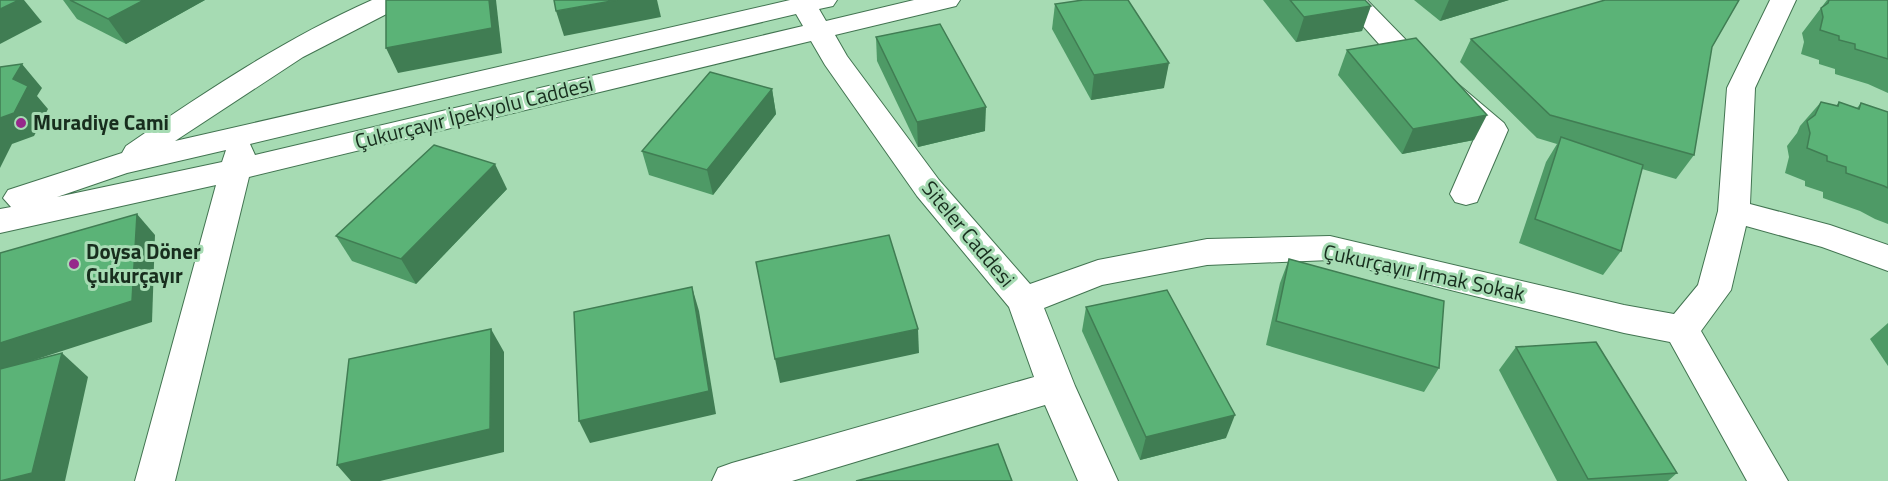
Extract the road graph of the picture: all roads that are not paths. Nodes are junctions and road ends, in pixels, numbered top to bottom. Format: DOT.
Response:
graph roads {
  1 [pos="393,0"];
  2 [pos="947,0"];
  3 [pos="1353,0"];
  4 [pos="1784,0"];
  5 [pos="815,12"];
  6 [pos="244,135"];
  7 [pos="122,164"];
  8 [pos="235,170"];
  9 [pos="1466,194"];
  10 [pos="0,205"];
  11 [pos="1734,211"];
  12 [pos="0,221"];
  13 [pos="1888,258"];
  14 [pos="1024,301"];
  15 [pos="1683,330"];
  16 [pos="1056,386"];
  17 [pos="155,481"];
  18 [pos="732,481"];
  19 [pos="1098,481"];
  20 [pos="1768,481"];
  1 -- 7 [label="street"];
  2 -- 5 [label="street, Çukurçayır İpekyolu Caddesi"];
  3 -- 9 [label="street"];
  4 -- 11 [label="street"];
  5 -- 6 [label="street, Çukurçayır İpekyolu Caddesi"];
  5 -- 8 [label="street, Çukurçayır İpekyolu Caddesi"];
  5 -- 14 [label="street, Siteler Caddesi"];
  6 -- 7 [label="street, Çukurçayır İpekyolu Caddesi"];
  6 -- 8 [label="street"];
  7 -- 10 [label="street, Çukurçayır İpekyolu Caddesi"];
  8 -- 12 [label="street, Çukurçayır İpekyolu Caddesi"];
  8 -- 17 [label="street"];
  11 -- 13 [label="street"];
  11 -- 15 [label="street"];
  14 -- 15 [label="street, Çukurçayır Irmak Sokak"];
  14 -- 16 [label="street, Siteler Caddesi"];
  15 -- 20 [label="street"];
  16 -- 18 [label="street"];
  16 -- 19 [label="street, Siteler Caddesi"];
}
